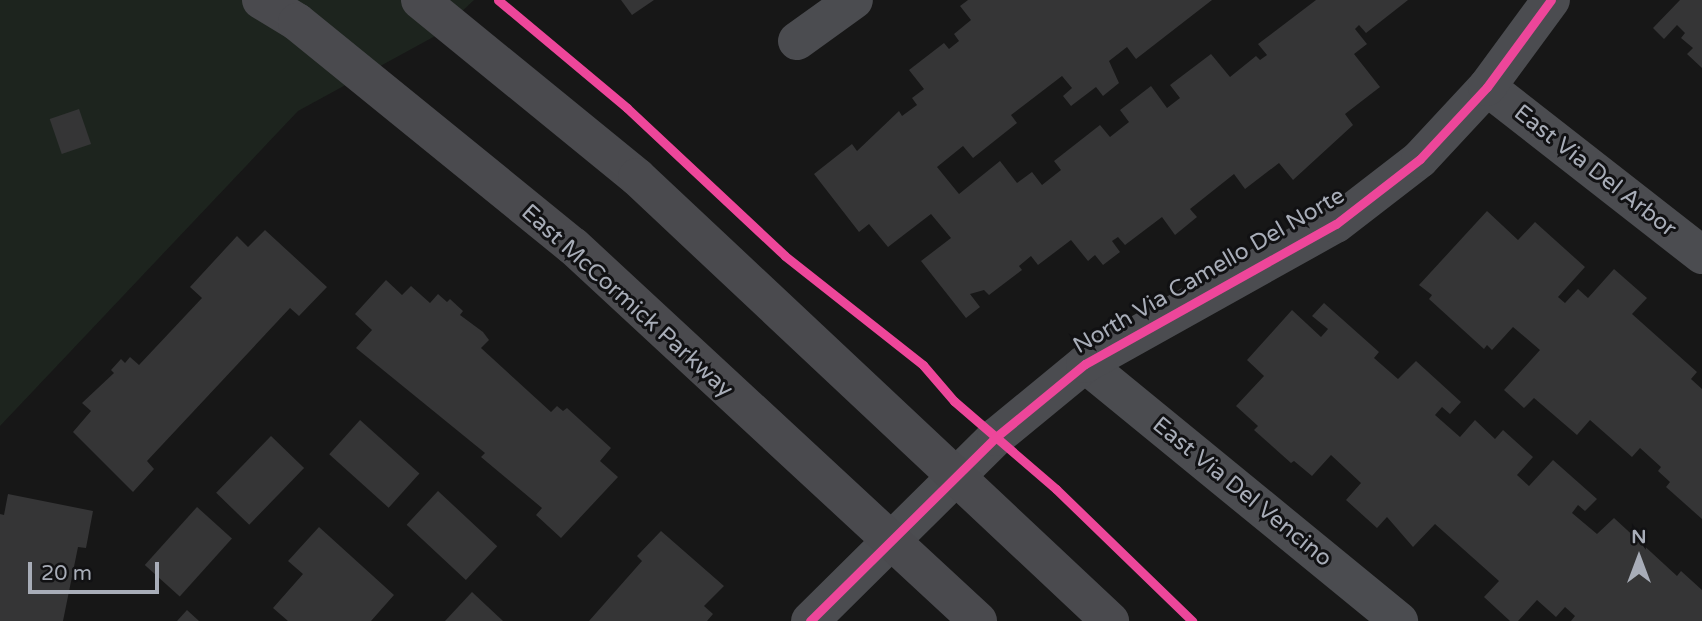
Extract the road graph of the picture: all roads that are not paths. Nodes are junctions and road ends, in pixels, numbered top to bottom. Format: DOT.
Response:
graph roads {
  1 [pos="261,0"];
  2 [pos="420,0"];
  3 [pos="854,0"];
  4 [pos="1551,0"];
  5 [pos="797,40"];
  6 [pos="1487,87"];
  7 [pos="1702,255"];
  8 [pos="1085,363"];
  9 [pos="957,475"];
  10 [pos="888,540"];
  11 [pos="810,621"];
  12 [pos="978,621"];
  13 [pos="1110,621"];
  14 [pos="1399,621"];
  1 -- 10 [label="main road, East McCormick Parkway"];
  2 -- 9 [label="main road"];
  3 -- 5 [label="street"];
  4 -- 6 [label="street, North Via Camello Del Norte"];
  6 -- 7 [label="street, East Via Del Arbor"];
  6 -- 8 [label="street, North Via Camello Del Norte"];
  8 -- 9 [label="street, North Via Camello Del Norte"];
  8 -- 14 [label="street, East Via Del Vencino"];
  9 -- 10 [label="street, North Via Camello Del Norte"];
  9 -- 13 [label="main road"];
  10 -- 11 [label="street, North Via Camello Del Norte"];
  10 -- 12 [label="main road, East McCormick Parkway"];
}
